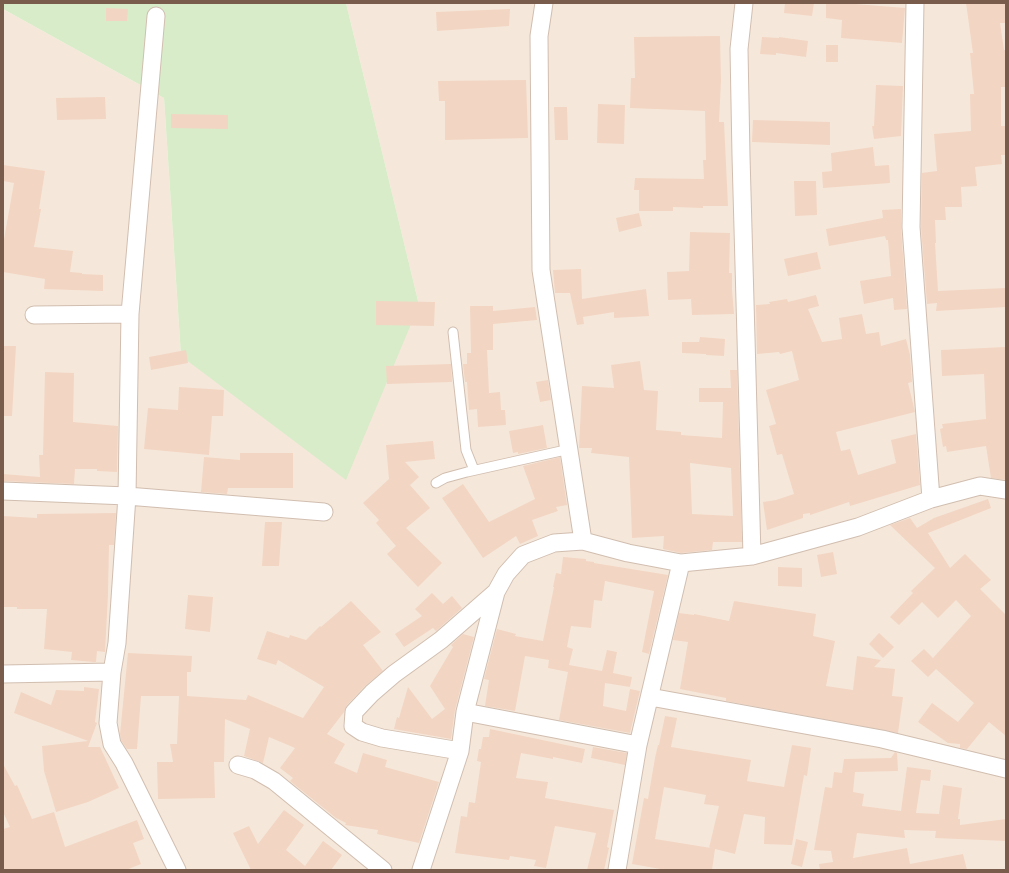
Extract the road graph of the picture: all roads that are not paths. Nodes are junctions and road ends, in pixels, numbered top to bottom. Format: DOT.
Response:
graph roads {
  1 [pos="544,3"];
  2 [pos="744,3"];
  3 [pos="915,3"];
  4 [pos="156,16"];
  5 [pos="130,314"];
  6 [pos="34,315"];
  7 [pos="453,332"];
  8 [pos="570,449"];
  9 [pos="474,470"];
  10 [pos="436,483"];
  11 [pos="1006,490"];
  12 [pos="3,491"];
  13 [pos="127,496"];
  14 [pos="931,500"];
  15 [pos="324,512"];
  16 [pos="583,540"];
  17 [pos="752,556"];
  18 [pos="681,563"];
  19 [pos="496,592"];
  20 [pos="112,672"];
  21 [pos="3,674"];
  22 [pos="650,698"];
  23 [pos="465,712"];
  24 [pos="638,745"];
  25 [pos="460,751"];
  26 [pos="238,765"];
  27 [pos="1006,769"];
  28 [pos="177,870"];
  29 [pos="383,870"];
  30 [pos="421,870"];
  31 [pos="617,870"];
  1 -- 8 [label="street"];
  2 -- 17 [label="street"];
  3 -- 14 [label="street"];
  4 -- 5 [label="street"];
  5 -- 6 [label="street"];
  5 -- 13 [label="street"];
  7 -- 9 [label="lane"];
  8 -- 9 [label="lane"];
  8 -- 16 [label="street"];
  9 -- 10 [label="lane"];
  11 -- 14 [label="street"];
  12 -- 13 [label="street"];
  13 -- 15 [label="street"];
  13 -- 20 [label="street"];
  14 -- 17 [label="street"];
  16 -- 18 [label="street"];
  16 -- 19 [label="street"];
  17 -- 18 [label="street"];
  18 -- 22 [label="street"];
  19 -- 23 [label="street"];
  19 -- 25 [label="street"];
  20 -- 21 [label="street"];
  20 -- 28 [label="street"];
  22 -- 24 [label="street"];
  22 -- 27 [label="street"];
  23 -- 24 [label="street"];
  23 -- 25 [label="street"];
  24 -- 31 [label="street"];
  25 -- 30 [label="street"];
  26 -- 29 [label="street"];
}
